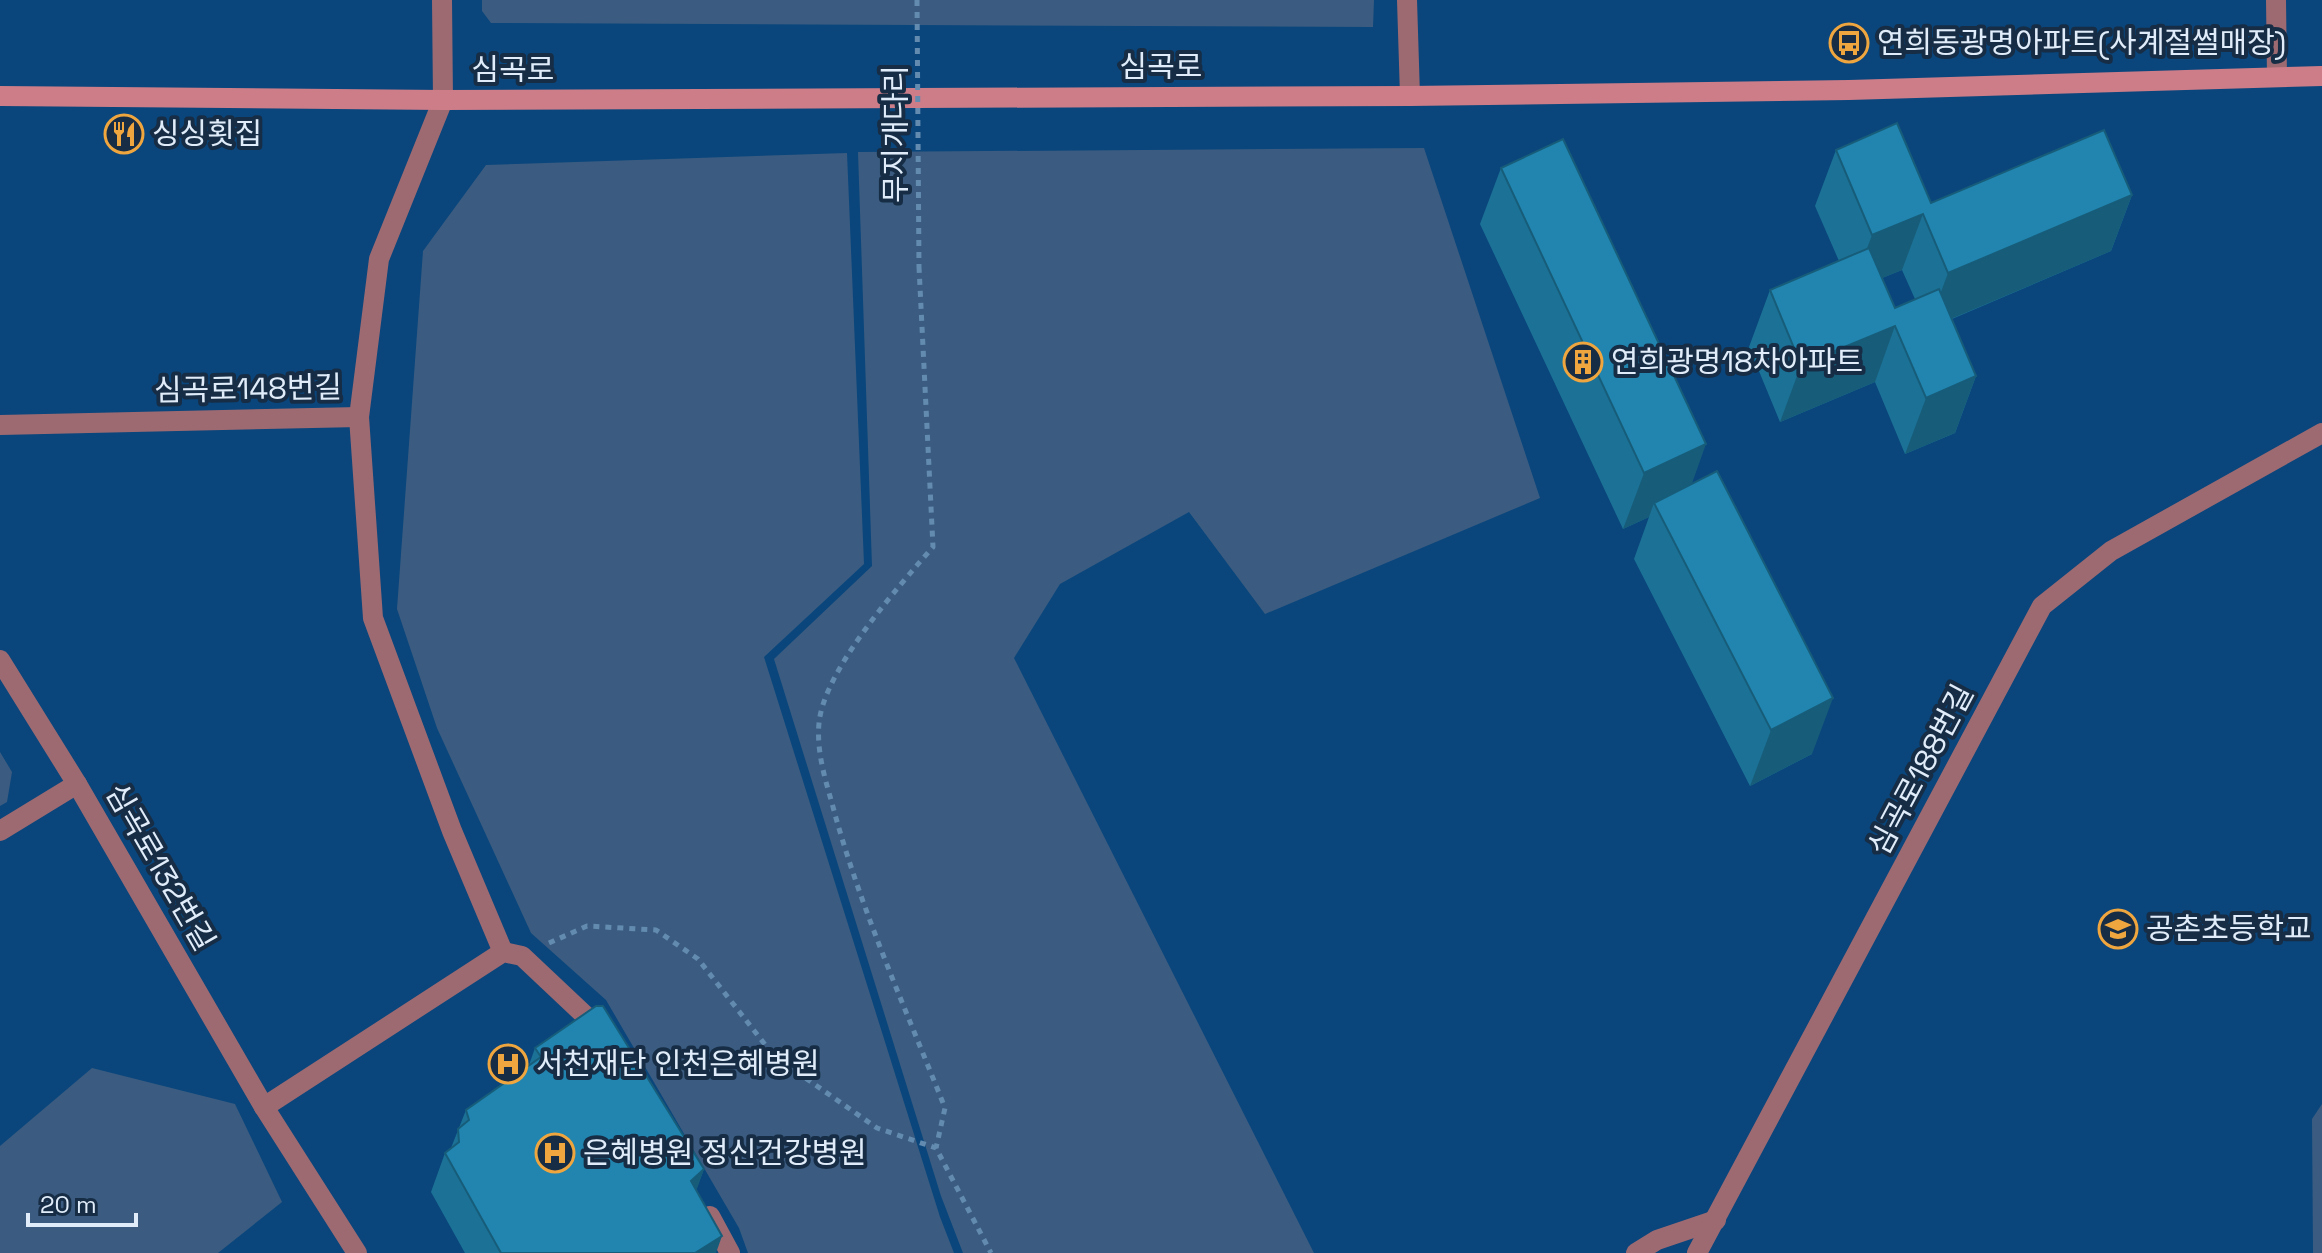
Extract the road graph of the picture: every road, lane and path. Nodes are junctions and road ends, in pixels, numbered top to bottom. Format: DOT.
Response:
graph roads {
  1 [pos="442,0"];
  2 [pos="917,0"];
  3 [pos="1407,0"];
  4 [pos="2276,0"];
  5 [pos="2277,76"];
  6 [pos="2322,76"];
  7 [pos="0,96"];
  8 [pos="1410,96"];
  9 [pos="443,100"];
  10 [pos="359,417"];
  11 [pos="0,425"];
  12 [pos="2322,433"];
  13 [pos="0,660"];
  14 [pos="77,784"];
  15 [pos="0,831"];
  16 [pos="512,954"];
  17 [pos="607,1047"];
  18 [pos="264,1107"];
  19 [pos="936,1148"];
  20 [pos="702,1203"];
  21 [pos="1716,1220"];
  22 [pos="357,1253"];
  23 [pos="730,1253"];
  24 [pos="991,1253"];
  25 [pos="1636,1253"];
  26 [pos="1697,1253"];
  1 -- 9 [label="street"];
  2 -- 19 [label="path, 무지개다리, bridge"];
  3 -- 8 [label="street"];
  4 -- 5 [label="street"];
  5 -- 6 [label="street, 심곡로"];
  5 -- 8 [label="street, 심곡로"];
  7 -- 9 [label="street, 심곡로"];
  8 -- 9 [label="street, 심곡로"];
  9 -- 10 [label="street, 심곡로148번길"];
  10 -- 11 [label="street, 심곡로148번길"];
  10 -- 16 [label="street"];
  12 -- 21 [label="street, 심곡로188번길"];
  13 -- 14 [label="street, 심곡로132번길"];
  14 -- 15 [label="street"];
  14 -- 18 [label="street, 심곡로132번길"];
  16 -- 17 [label="street"];
  16 -- 18 [label="street"];
  16 -- 19 [label="path"];
  18 -- 22 [label="street, 심곡로132번길"];
  19 -- 24 [label="path"];
  20 -- 23 [label="street"];
  21 -- 25 [label="street"];
  21 -- 26 [label="street, 심곡로188번길"];
}
